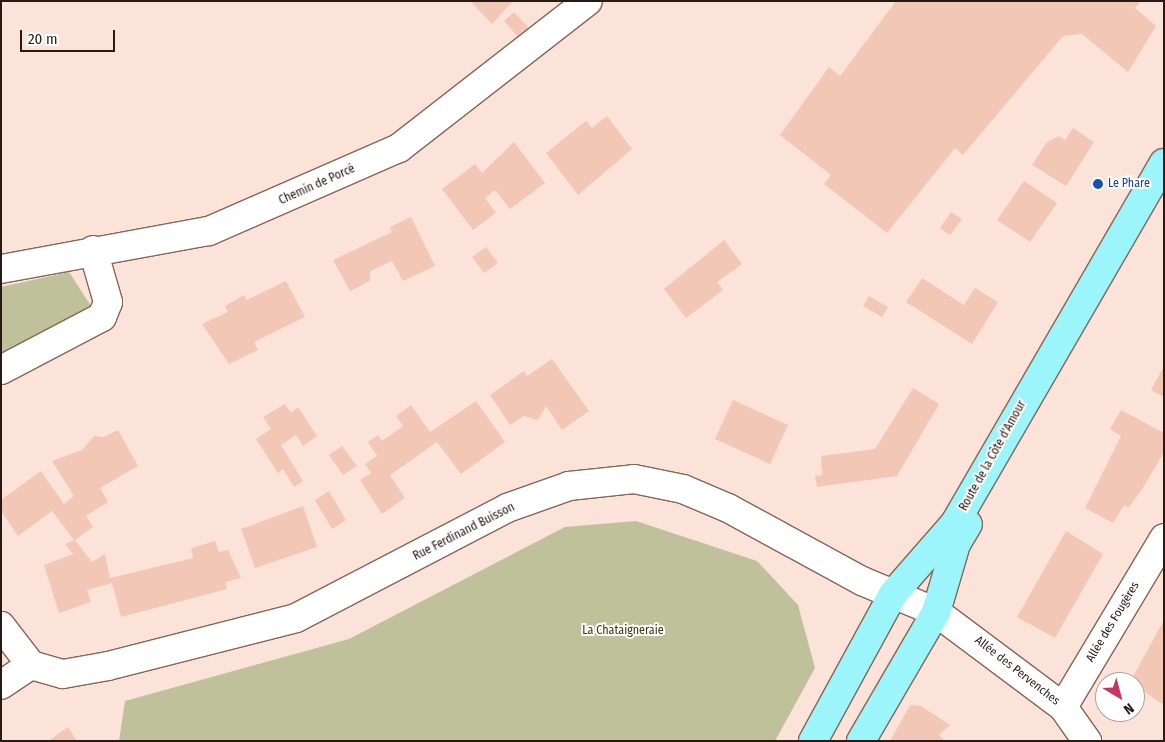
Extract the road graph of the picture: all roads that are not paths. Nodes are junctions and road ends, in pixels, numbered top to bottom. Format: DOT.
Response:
graph roads {
  1 [pos="588,1"];
  2 [pos="1164,163"];
  3 [pos="1164,193"];
  4 [pos="92,250"];
  5 [pos="1,269"];
  6 [pos="1,370"];
  7 [pos="1164,538"];
  8 [pos="893,594"];
  9 [pos="936,612"];
  10 [pos="1,626"];
  11 [pos="30,666"];
  12 [pos="1,685"];
  13 [pos="1063,707"];
  14 [pos="813,741"];
  15 [pos="861,741"];
  16 [pos="1087,741"];
  1 -- 4 [label="street, Chemin de Porcé"];
  2 -- 8 [label="main road, Route de la Côte d'Amour"];
  3 -- 9 [label="main road, Route de la Côte d'Amour"];
  4 -- 5 [label="street, Chemin de Porcé"];
  4 -- 6 [label="street"];
  7 -- 13 [label="street, Allée des Fougères"];
  8 -- 9 [label="street, Rue Ferdinand Buisson"];
  8 -- 11 [label="street, Rue Ferdinand Buisson"];
  8 -- 14 [label="main road, Route de la Côte d'Amour"];
  9 -- 13 [label="street, Allée des Pervenches"];
  9 -- 15 [label="main road, Route de la Côte d'Amour"];
  10 -- 11 [label="street"];
  11 -- 12 [label="street"];
  13 -- 16 [label="street, Allée des Pervenches"];
}
